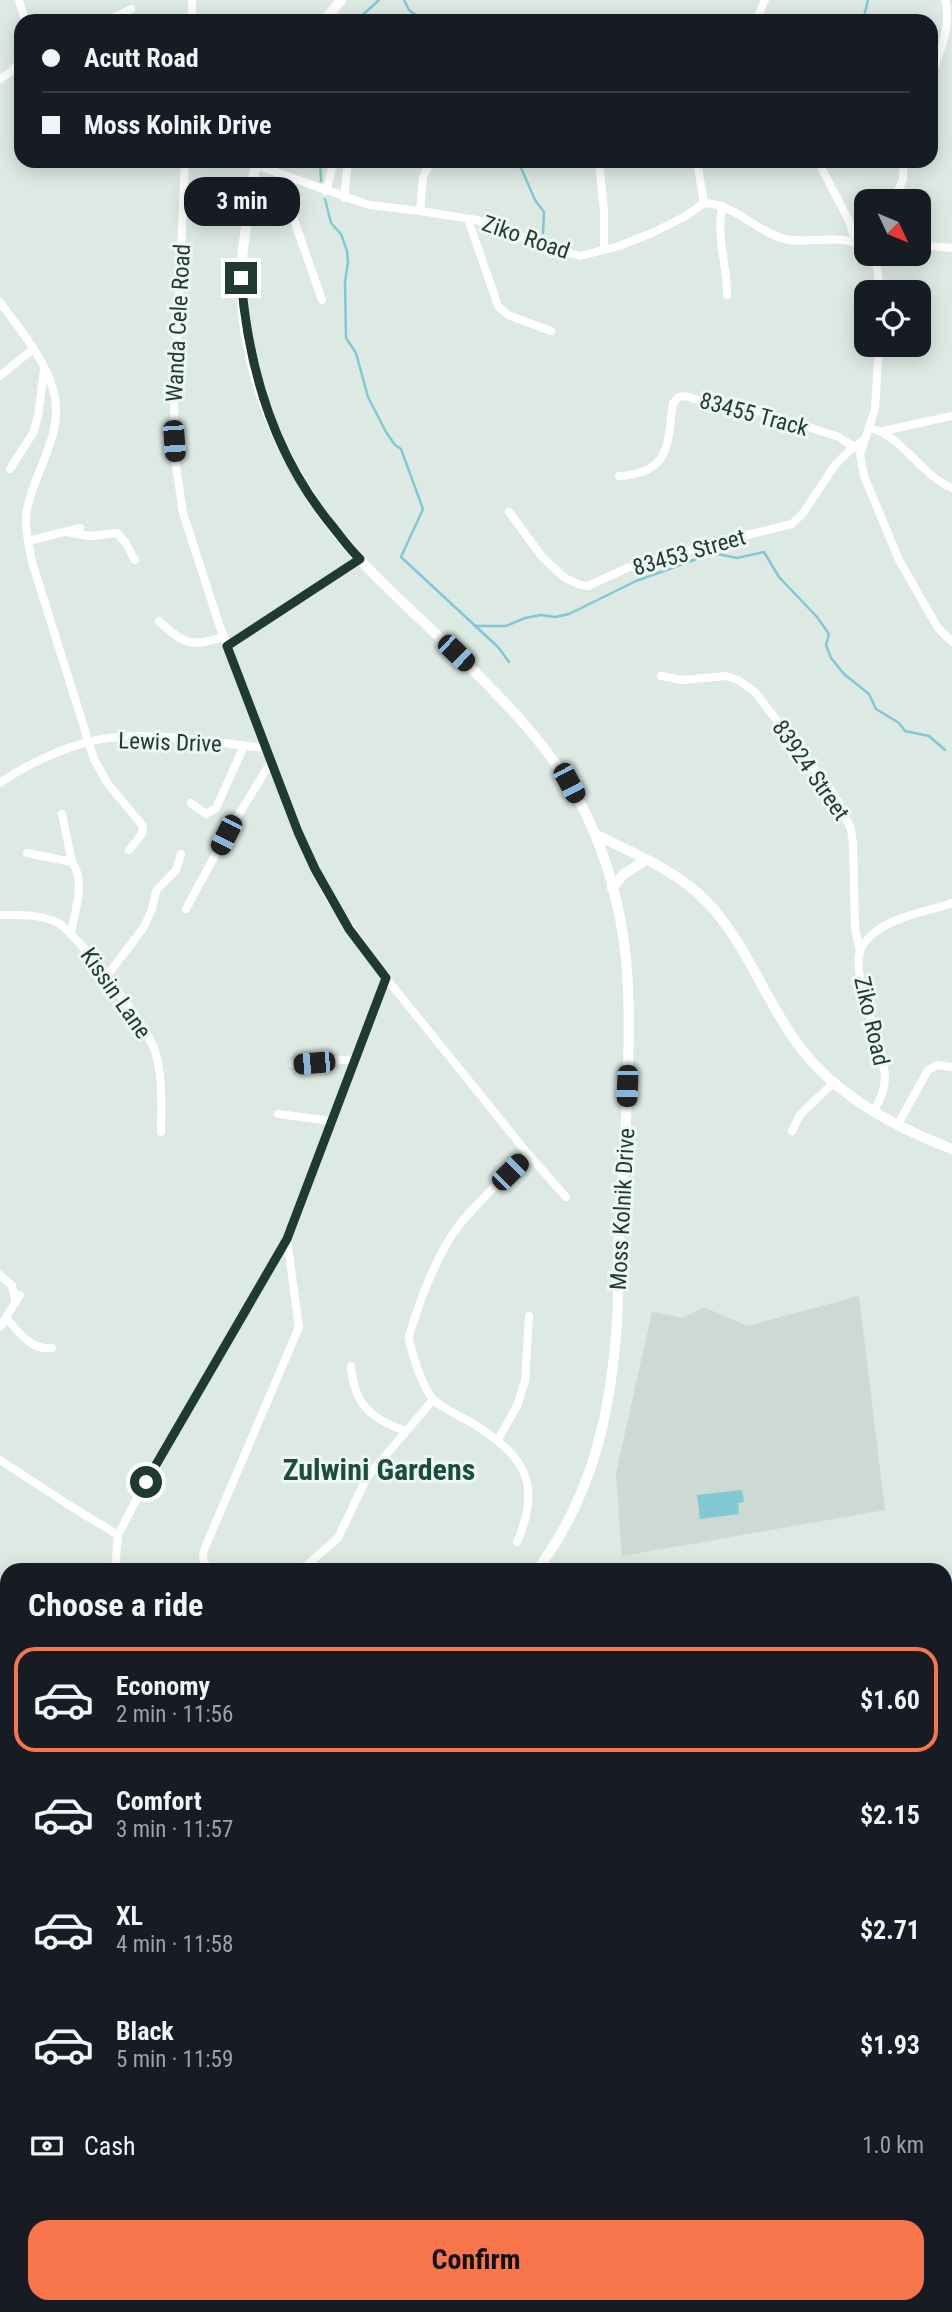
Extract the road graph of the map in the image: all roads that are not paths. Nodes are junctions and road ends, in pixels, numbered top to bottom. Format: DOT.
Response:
graph roads {
  1 [pos="341,0"];
  2 [pos="948,3"];
  3 [pos="131,9"];
  4 [pos="121,14"];
  5 [pos="330,14"];
  6 [pos="938,55"];
  7 [pos="186,168"];
  8 [pos="255,168"];
  9 [pos="268,168"];
  10 [pos="332,168"];
  11 [pos="347,168"];
  12 [pos="428,168"];
  13 [pos="600,168"];
  14 [pos="698,168"];
  15 [pos="822,168"];
  16 [pos="904,168"];
  17 [pos="292,178"];
  18 [pos="899,189"];
  19 [pos="326,191"];
  20 [pos="344,198"];
  21 [pos="704,203"];
  22 [pos="722,206"];
  23 [pos="421,211"];
  24 [pos="468,219"];
  25 [pos="854,236"];
  26 [pos="854,243"];
  27 [pos="931,247"];
  28 [pos="604,248"];
  29 [pos="952,248"];
  30 [pos="727,295"];
  31 [pos="322,300"];
  32 [pos="0,302"];
  33 [pos="551,331"];
  34 [pos="33,349"];
  35 [pos="878,357"];
  36 [pos="45,367"];
  37 [pos="0,376"];
  38 [pos="952,416"];
  39 [pos="870,428"];
  40 [pos="883,431"];
  41 [pos="864,440"];
  42 [pos="854,447"];
  43 [pos="10,469"];
  44 [pos="619,476"];
  45 [pos="952,488"];
  46 [pos="509,512"];
  47 [pos="80,528"];
  48 [pos="66,532"];
  49 [pos="28,541"];
  50 [pos="360,559"];
  51 [pos="135,560"];
  52 [pos="159,621"];
  53 [pos="226,641"];
  54 [pos="952,642"];
  55 [pos="661,676"];
  56 [pos="88,741"];
  57 [pos="244,746"];
  58 [pos="265,748"];
  59 [pos="271,762"];
  60 [pos="0,783"];
  61 [pos="191,803"];
  62 [pos="62,814"];
  63 [pos="595,834"];
  64 [pos="129,850"];
  65 [pos="27,853"];
  66 [pos="181,854"];
  67 [pos="646,860"];
  68 [pos="72,862"];
  69 [pos="612,888"];
  70 [pos="952,903"];
  71 [pos="186,909"];
  72 [pos="0,915"];
  73 [pos="71,933"];
  74 [pos="860,952"];
  75 [pos="106,977"];
  76 [pos="386,978"];
  77 [pos="356,1059"];
  78 [pos="293,1064"];
  79 [pos="952,1068"];
  80 [pos="834,1082"];
  81 [pos="873,1112"];
  82 [pos="278,1114"];
  83 [pos="332,1121"];
  84 [pos="898,1124"];
  85 [pos="792,1131"];
  86 [pos="160,1132"];
  87 [pos="952,1149"];
  88 [pos="528,1154"];
  89 [pos="566,1197"];
  90 [pos="287,1239"];
  91 [pos="0,1275"];
  92 [pos="529,1315"];
  93 [pos="6,1318"];
  94 [pos="0,1327"];
  95 [pos="52,1348"];
  96 [pos="351,1366"];
  97 [pos="433,1400"];
  98 [pos="406,1431"];
  99 [pos="498,1439"];
  100 [pos="0,1460"];
  101 [pos="118,1535"];
  102 [pos="517,1542"];
  103 [pos="116,1563"];
  104 [pos="204,1563"];
  105 [pos="309,1563"];
  106 [pos="542,1563"];
  1 -- 5 [label="main road"];
  2 -- 6 [label="street"];
  3 -- 4 [label="street"];
  7 -- 53 [label="street, Wanda Cele Road"];
  8 -- 50 [label="main road, Moss Kolnik Drive"];
  9 -- 17 [label="street, Ziko Road"];
  10 -- 19 [label="street"];
  11 -- 20 [label="street"];
  12 -- 23 [label="street"];
  13 -- 28 [label="street"];
  14 -- 21 [label="street"];
  15 -- 25 [label="street"];
  16 -- 18 [label="street"];
  17 -- 19 [label="street, Ziko Road"];
  17 -- 31 [label="street"];
  19 -- 20 [label="street, Ziko Road"];
  20 -- 23 [label="street, Ziko Road"];
  21 -- 22 [label="street"];
  21 -- 28 [label="street, Ziko Road"];
  22 -- 26 [label="street"];
  22 -- 30 [label="street"];
  23 -- 24 [label="street, Ziko Road"];
  24 -- 28 [label="street, Ziko Road"];
  24 -- 33 [label="street"];
  27 -- 29 [label="street"];
  32 -- 34 [label="street"];
  34 -- 36 [label="street"];
  34 -- 37 [label="street"];
  35 -- 39 [label="street"];
  36 -- 43 [label="street"];
  36 -- 49 [label="street"];
  38 -- 40 [label="street"];
  39 -- 40 [label="street"];
  39 -- 41 [label="street"];
  40 -- 45 [label="street"];
  41 -- 42 [label="street, 83453 Street"];
  41 -- 54 [label="street"];
  42 -- 44 [label="street, 83455 Track"];
  42 -- 46 [label="street, 83453 Street"];
  47 -- 48 [label="street"];
  48 -- 49 [label="street"];
  48 -- 51 [label="street"];
  49 -- 56 [label="street"];
  50 -- 53 [label="street"];
  50 -- 63 [label="main road, Moss Kolnik Drive"];
  52 -- 53 [label="street"];
  53 -- 58 [label="street, Wanda Cele Road"];
  55 -- 74 [label="street, 83924 Street"];
  56 -- 57 [label="street, Lewis Drive"];
  56 -- 60 [label="street, Lewis Drive"];
  56 -- 64 [label="street"];
  57 -- 58 [label="street, Lewis Drive"];
  57 -- 61 [label="street"];
  58 -- 59 [label="street, Wanda Cele Road"];
  59 -- 71 [label="street"];
  59 -- 76 [label="street, Wanda Cele Road"];
  62 -- 68 [label="street"];
  63 -- 67 [label="main road"];
  63 -- 69 [label="main road, Moss Kolnik Drive"];
  65 -- 68 [label="street"];
  66 -- 75 [label="street"];
  67 -- 69 [label="main road"];
  67 -- 80 [label="main road"];
  68 -- 73 [label="street"];
  69 -- 106 [label="main road, Moss Kolnik Drive"];
  70 -- 74 [label="street, Ziko Road"];
  72 -- 73 [label="street, Kissin Lane"];
  73 -- 75 [label="street, Kissin Lane"];
  74 -- 81 [label="street, Ziko Road"];
  75 -- 86 [label="street, Kissin Lane"];
  76 -- 77 [label="street"];
  76 -- 88 [label="street, Wanda Cele Road"];
  77 -- 78 [label="street"];
  77 -- 83 [label="street"];
  79 -- 84 [label="street"];
  80 -- 81 [label="main road"];
  80 -- 85 [label="street"];
  81 -- 84 [label="main road"];
  82 -- 83 [label="street"];
  83 -- 90 [label="street"];
  84 -- 87 [label="main road"];
  88 -- 89 [label="street, Wanda Cele Road"];
  88 -- 97 [label="street"];
  90 -- 101 [label="street"];
  90 -- 104 [label="street"];
  91 -- 93 [label="street"];
  92 -- 99 [label="street"];
  93 -- 94 [label="street"];
  93 -- 95 [label="street"];
  96 -- 98 [label="street"];
  97 -- 98 [label="street"];
  97 -- 99 [label="street"];
  98 -- 105 [label="street"];
  99 -- 102 [label="street"];
  100 -- 101 [label="street"];
  101 -- 103 [label="street"];
}
